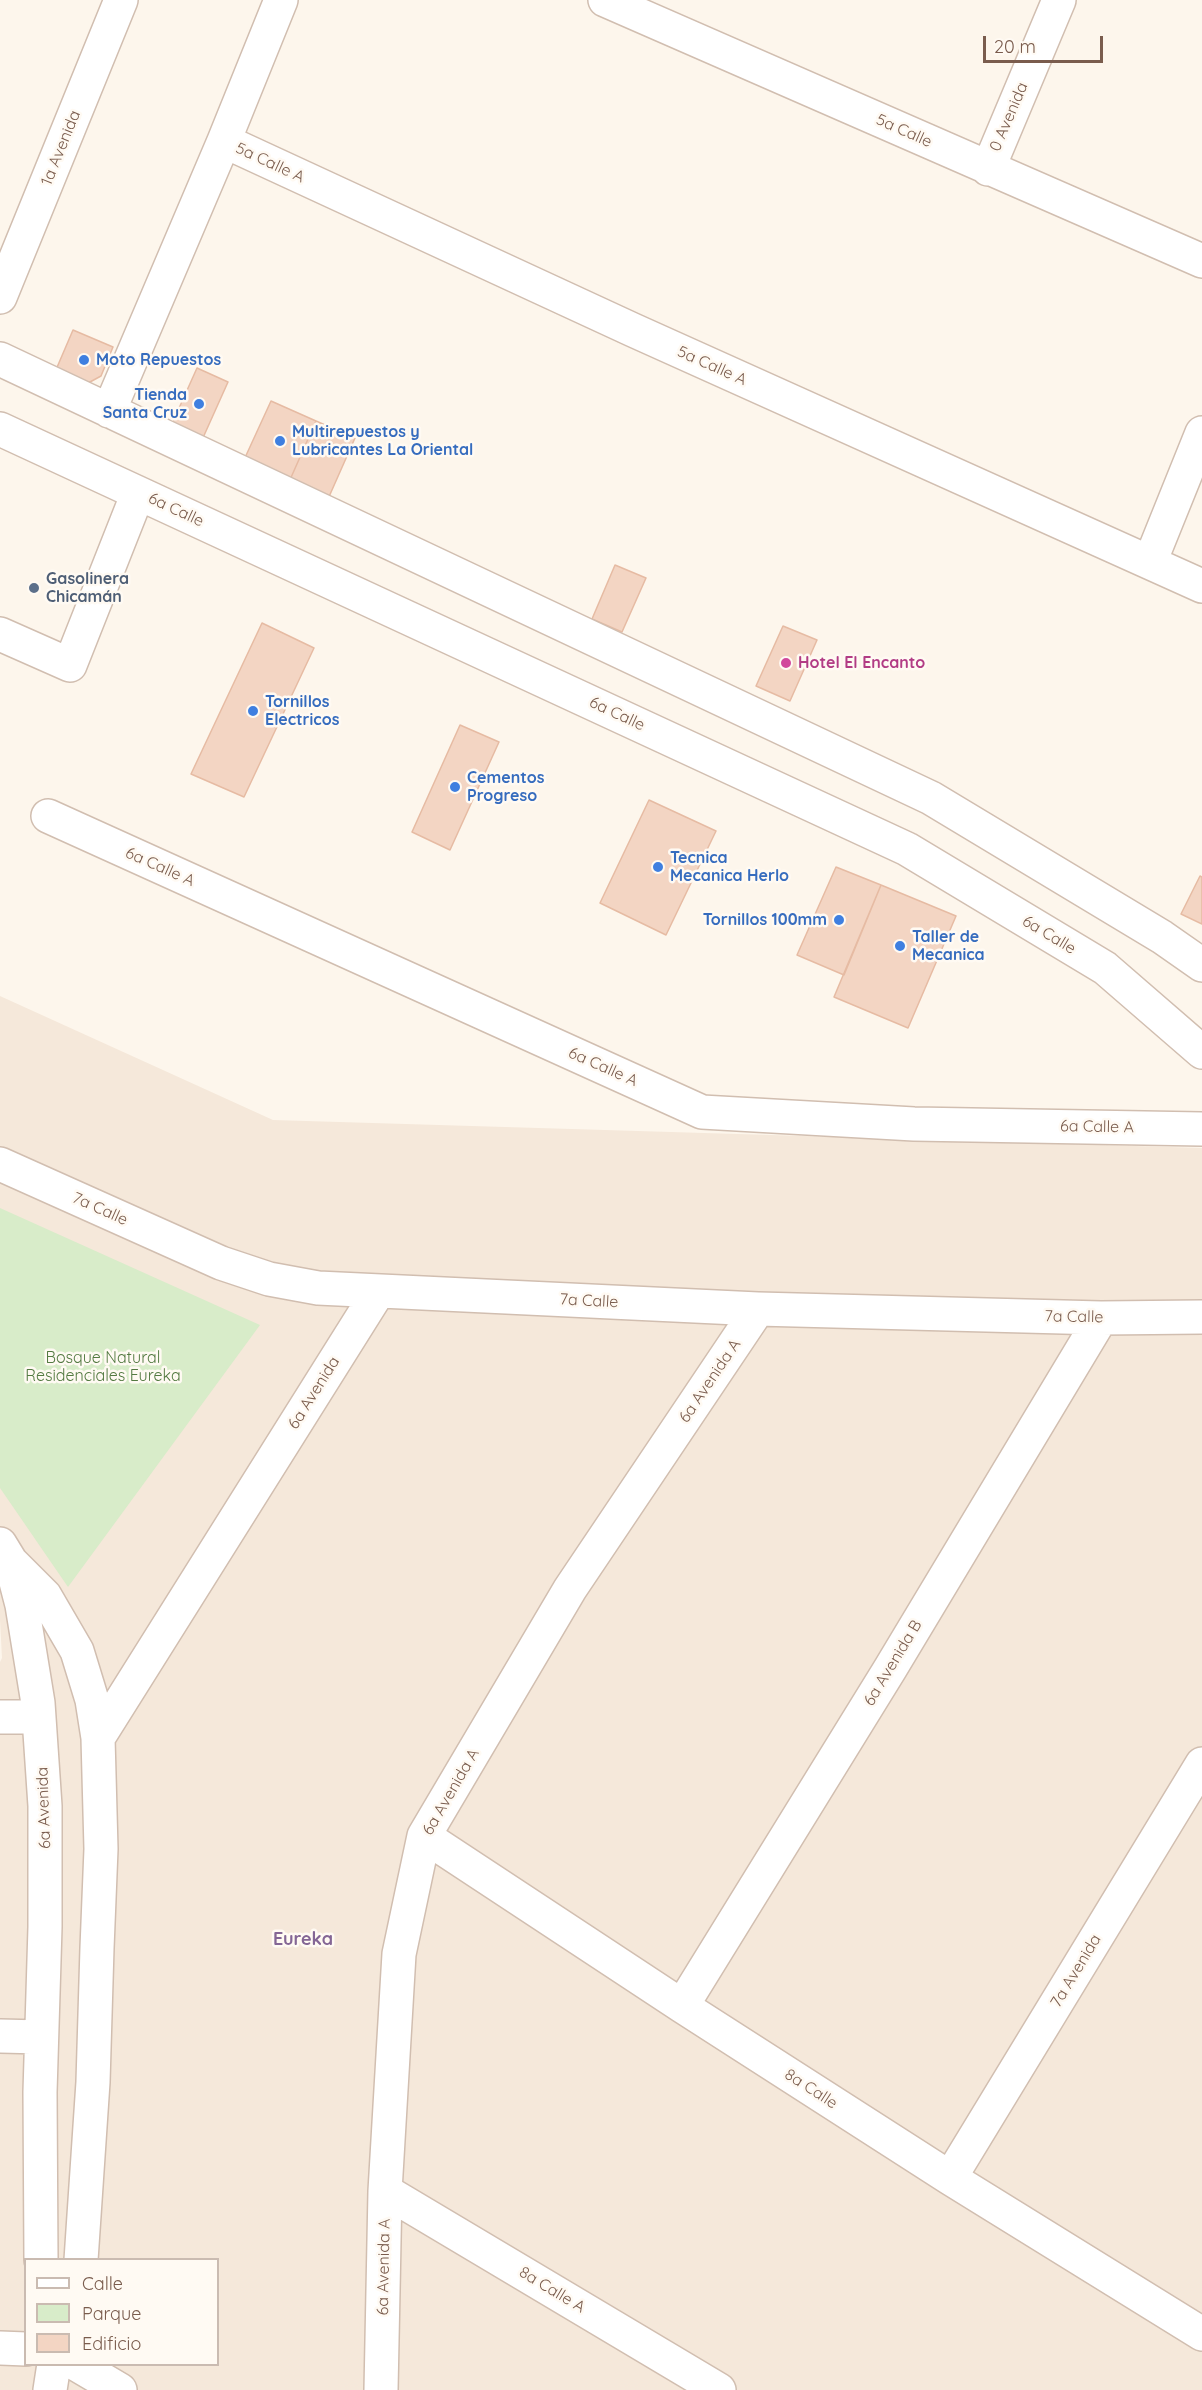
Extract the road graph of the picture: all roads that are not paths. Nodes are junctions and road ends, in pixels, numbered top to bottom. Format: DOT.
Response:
graph roads {
  1 [pos="121,0"];
  2 [pos="281,0"];
  3 [pos="605,0"];
  4 [pos="1059,0"];
  5 [pos="224,141"];
  6 [pos="988,168"];
  7 [pos="1202,261"];
  8 [pos="0,297"];
  9 [pos="0,359"];
  10 [pos="109,411"];
  11 [pos="0,429"];
  12 [pos="1202,433"];
  13 [pos="138,493"];
  14 [pos="1150,562"];
  15 [pos="1202,586"];
  16 [pos="0,634"];
  17 [pos="48,816"];
  18 [pos="1202,965"];
  19 [pos="1202,1052"];
  20 [pos="1202,1128"];
  21 [pos="0,1164"];
  22 [pos="378,1292"];
  23 [pos="758,1309"];
  24 [pos="1202,1317"];
  25 [pos="1101,1318"];
  26 [pos="5,1553"];
  27 [pos="0,1717"];
  28 [pos="39,1717"];
  29 [pos="98,1738"];
  30 [pos="1202,1764"];
  31 [pos="424,1836"];
  32 [pos="682,2006"];
  33 [pos="0,2036"];
  34 [pos="41,2037"];
  35 [pos="950,2178"];
  36 [pos="385,2191"];
  37 [pos="40,2258"];
  38 [pos="81,2258"];
  39 [pos="1202,2334"];
  40 [pos="0,2348"];
  41 [pos="24,2349"];
  42 [pos="54,2366"];
  43 [pos="79,2366"];
  44 [pos="50,2390"];
  45 [pos="120,2390"];
  46 [pos="381,2390"];
  47 [pos="719,2390"];
  1 -- 8 [label="street, 1a Avenida"];
  2 -- 5 [label="street"];
  3 -- 6 [label="street, 5a Calle"];
  4 -- 6 [label="street, 0 Avenida"];
  5 -- 10 [label="street"];
  5 -- 14 [label="street, 5a Calle A"];
  6 -- 7 [label="street, 5a Calle"];
  9 -- 10 [label="street"];
  10 -- 18 [label="street"];
  11 -- 13 [label="street, 6a Calle"];
  12 -- 14 [label="street"];
  13 -- 16 [label="street"];
  13 -- 19 [label="street, 6a Calle"];
  14 -- 15 [label="street, 5a Calle A"];
  17 -- 20 [label="street, 6a Calle A"];
  21 -- 22 [label="street, 7a Calle"];
  22 -- 23 [label="street, 7a Calle"];
  22 -- 29 [label="street, 6a Avenida"];
  23 -- 25 [label="street, 7a Calle"];
  23 -- 31 [label="street, 6a Avenida A"];
  24 -- 25 [label="street, 7a Calle"];
  25 -- 32 [label="street, 6a Avenida B"];
  26 -- 28 [label="street, 6a Avenida"];
  26 -- 29 [label="street, 6a Avenida"];
  27 -- 28 [label="street"];
  28 -- 34 [label="street, 6a Avenida"];
  29 -- 38 [label="street, 6a Avenida"];
  30 -- 35 [label="street, 7a Avenida"];
  31 -- 32 [label="street, 8a Calle"];
  31 -- 36 [label="street, 6a Avenida A"];
  32 -- 35 [label="street, 8a Calle"];
  33 -- 34 [label="street"];
  34 -- 37 [label="street, 6a Avenida"];
  35 -- 39 [label="street, 8a Calle"];
  36 -- 46 [label="street, 6a Avenida A"];
  36 -- 47 [label="street, 8a Calle A"];
  40 -- 41 [label="street"];
  42 -- 44 [label="street"];
  43 -- 45 [label="street"];
}
